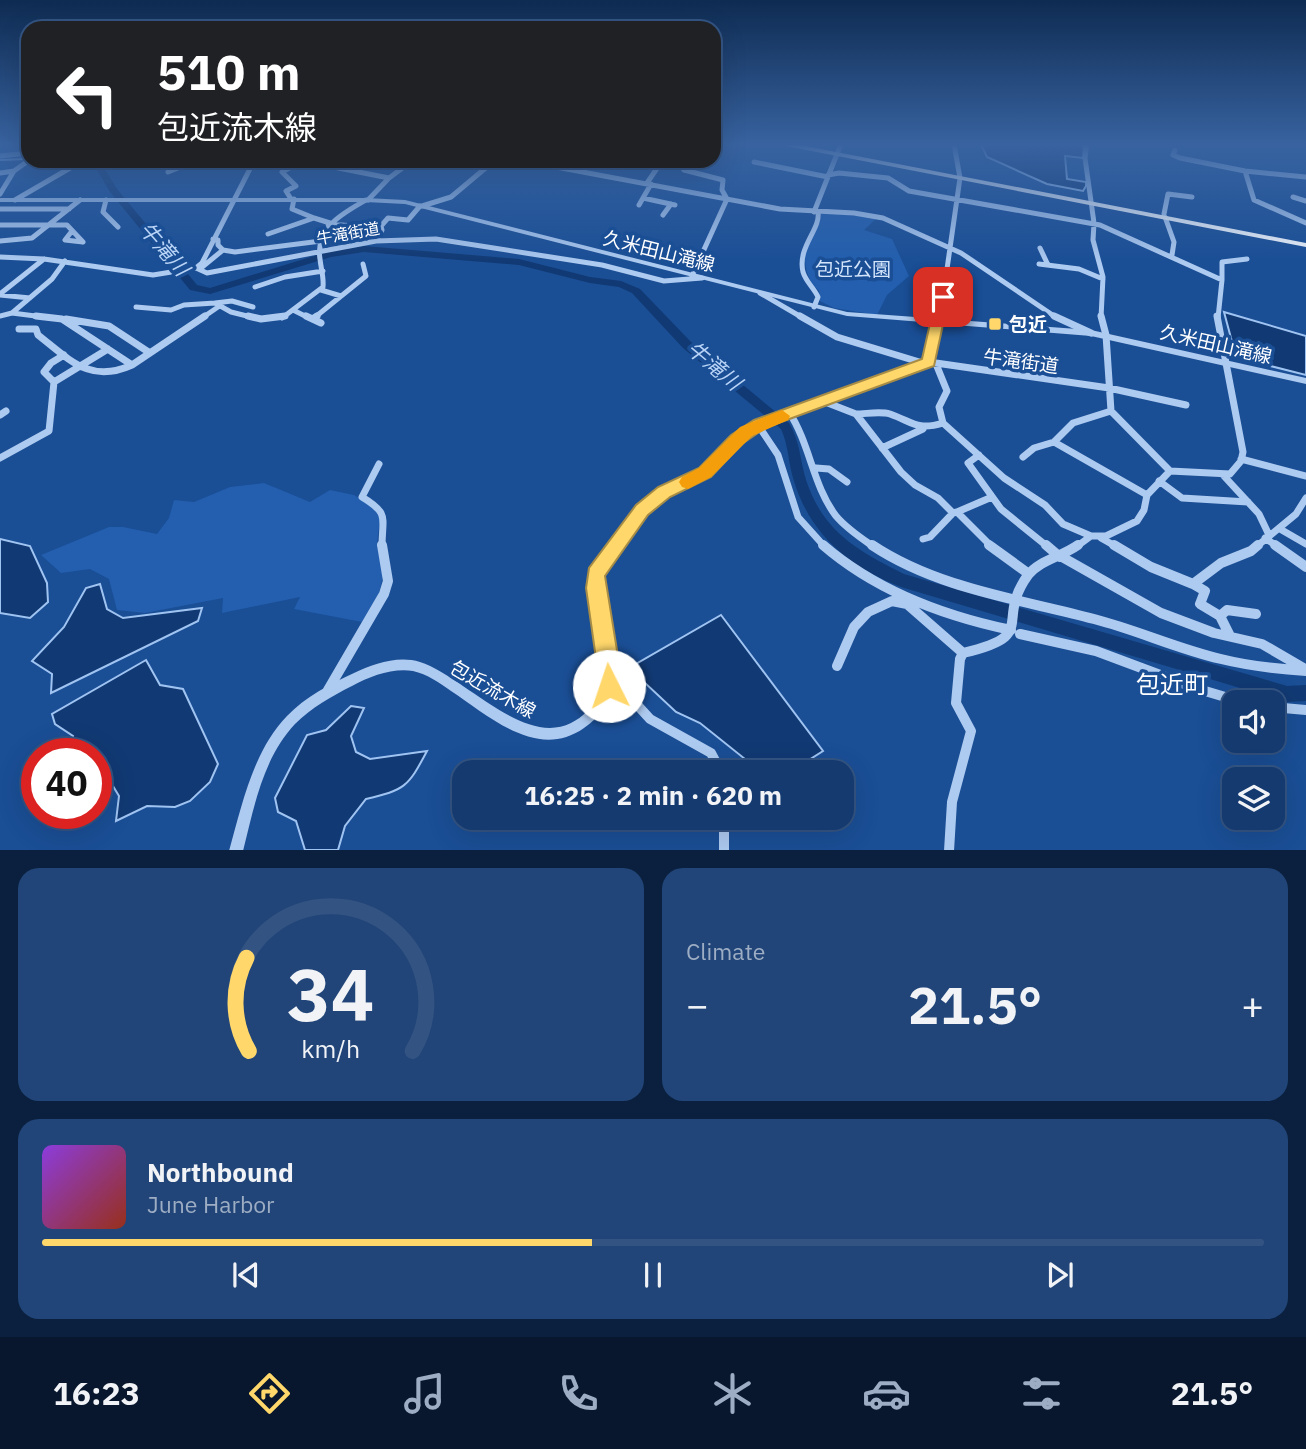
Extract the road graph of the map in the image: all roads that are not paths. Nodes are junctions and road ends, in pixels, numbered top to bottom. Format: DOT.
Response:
graph roads {
  1 [pos="43,184"];
  2 [pos="241,184"];
  3 [pos="294,184"];
  4 [pos="383,184"];
  5 [pos="467,184"];
  6 [pos="649,184"];
  7 [pos="723,184"];
  8 [pos="825,184"];
  9 [pos="897,184"];
  10 [pos="958,184"];
  11 [pos="999,184"];
  12 [pos="1089,184"];
  13 [pos="1249,184"];
  14 [pos="1192,197"];
  15 [pos="1293,197"];
  16 [pos="643,198"];
  17 [pos="232,199"];
  18 [pos="727,199"];
  19 [pos="956,199"];
  20 [pos="0,200"];
  21 [pos="15,200"];
  22 [pos="80,200"];
  23 [pos="107,200"];
  24 [pos="293,200"];
  25 [pos="367,200"];
  26 [pos="1091,201"];
  27 [pos="1306,201"];
  28 [pos="639,205"];
  29 [pos="421,206"];
  30 [pos="0,209"];
  31 [pos="70,209"];
  32 [pos="816,212"];
  33 [pos="663,215"];
  34 [pos="1165,216"];
  35 [pos="314,218"];
  36 [pos="329,223"];
  37 [pos="1094,223"];
  38 [pos="1306,223"];
  39 [pos="51,224"];
  40 [pos="0,225"];
  41 [pos="118,227"];
  42 [pos="381,228"];
  43 [pos="72,231"];
  44 [pos="268,234"];
  45 [pos="213,239"];
  46 [pos="0,241"];
  47 [pos="321,241"];
  48 [pos="376,241"];
  49 [pos="1306,243"];
  50 [pos="950,247"];
  51 [pos="1040,248"];
  52 [pos="223,250"];
  53 [pos="318,252"];
  54 [pos="1172,256"];
  55 [pos="0,257"];
  56 [pos="44,259"];
  57 [pos="1247,259"];
  58 [pos="65,261"];
  59 [pos="363,264"];
  60 [pos="1039,264"];
  61 [pos="1048,265"];
  62 [pos="196,269"];
  63 [pos="323,271"];
  64 [pos="692,276"];
  65 [pos="702,278"];
  66 [pos="1103,279"];
  67 [pos="1222,280"];
  68 [pos="255,287"];
  69 [pos="321,289"];
  70 [pos="760,293"];
  71 [pos="0,295"];
  72 [pos="341,296"];
  73 [pos="30,298"];
  74 [pos="216,305"];
  75 [pos="136,307"];
  76 [pos="253,307"];
  77 [pos="814,307"];
  78 [pos="293,310"];
  79 [pos="12,313"];
  80 [pos="0,316"];
  81 [pos="314,318"];
  82 [pos="62,319"];
  83 [pos="939,322"];
  84 [pos="321,323"];
  85 [pos="19,329"];
  86 [pos="1091,333"];
  87 [pos="1106,335"];
  88 [pos="108,349"];
  89 [pos="150,353"];
  90 [pos="64,355"];
  91 [pos="1225,362"];
  92 [pos="930,363"];
  93 [pos="132,365"];
  94 [pos="79,366"];
  95 [pos="1306,381"];
  96 [pos="54,382"];
  97 [pos="1109,388"];
  98 [pos="820,400"];
  99 [pos="1186,405"];
  100 [pos="1111,411"];
  101 [pos="787,414"];
  102 [pos="856,414"];
  103 [pos="762,424"];
  104 [pos="943,424"];
  105 [pos="927,428"];
  106 [pos="1054,442"];
  107 [pos="883,448"];
  108 [pos="979,454"];
  109 [pos="1023,457"];
  110 [pos="0,458"];
  111 [pos="1241,459"];
  112 [pos="379,464"];
  113 [pos="816,468"];
  114 [pos="1170,471"];
  115 [pos="1223,475"];
  116 [pos="1306,476"];
  117 [pos="1159,481"];
  118 [pos="847,482"];
  119 [pos="1147,495"];
  120 [pos="992,497"];
  121 [pos="1306,498"];
  122 [pos="1248,502"];
  123 [pos="955,512"];
  124 [pos="1280,529"];
  125 [pos="1091,536"];
  126 [pos="1267,536"];
  127 [pos="1101,538"];
  128 [pos="923,539"];
  129 [pos="1306,544"];
  130 [pos="1061,557"];
  131 [pos="1306,567"];
  132 [pos="1029,573"];
  133 [pos="1193,584"];
  134 [pos="1014,601"];
  135 [pos="1256,614"];
  136 [pos="1220,616"];
  137 [pos="1015,629"];
  138 [pos="1230,636"];
  139 [pos="963,653"];
  140 [pos="837,666"];
  141 [pos="1306,670"];
  142 [pos="610,675"];
  143 [pos="328,691"];
  144 [pos="1222,696"];
  145 [pos="1285,708"];
  146 [pos="1306,710"];
  147 [pos="718,760"];
  148 [pos="724,830"];
  149 [pos="236,850"];
  150 [pos="724,850"];
  151 [pos="949,850"];
  1 -- 21 [label="street"];
  2 -- 17 [label="street"];
  3 -- 24 [label="street"];
  4 -- 25 [label="street"];
  5 -- 29 [label="street"];
  6 -- 16 [label="street"];
  6 -- 18 [label="street"];
  7 -- 18 [label="street"];
  8 -- 32 [label="street"];
  9 -- 19 [label="street"];
  10 -- 19 [label="street"];
  11 -- 26 [label="main road"];
  12 -- 26 [label="street"];
  13 -- 38 [label="street"];
  14 -- 34 [label="street"];
  15 -- 27 [label="street"];
  16 -- 28 [label="street"];
  16 -- 33 [label="street"];
  17 -- 23 [label="street, 久米田山滝線"];
  17 -- 24 [label="street, 久米田山滝線"];
  17 -- 45 [label="street"];
  18 -- 32 [label="street"];
  18 -- 64 [label="street"];
  19 -- 37 [label="street"];
  19 -- 50 [label="street"];
  20 -- 21 [label="street, 久米田山滝線"];
  21 -- 22 [label="street, 久米田山滝線"];
  22 -- 23 [label="street, 久米田山滝線"];
  22 -- 31 [label="street"];
  23 -- 41 [label="street"];
  24 -- 25 [label="street, 久米田山滝線"];
  24 -- 35 [label="street"];
  25 -- 29 [label="street, 久米田山滝線"];
  25 -- 36 [label="street"];
  26 -- 34 [label="main road"];
  26 -- 37 [label="street"];
  29 -- 42 [label="street"];
  29 -- 64 [label="street, 久米田山滝線"];
  30 -- 31 [label="street"];
  31 -- 39 [label="street"];
  32 -- 50 [label="street"];
  32 -- 77 [label="street"];
  34 -- 49 [label="main road"];
  34 -- 54 [label="street"];
  35 -- 36 [label="street"];
  35 -- 44 [label="street"];
  36 -- 42 [label="street"];
  36 -- 47 [label="street"];
  37 -- 54 [label="street"];
  37 -- 66 [label="street"];
  39 -- 40 [label="street"];
  39 -- 43 [label="street"];
  39 -- 46 [label="street"];
  42 -- 48 [label="street"];
  45 -- 52 [label="street"];
  45 -- 62 [label="street"];
  47 -- 52 [label="street"];
  47 -- 53 [label="street"];
  48 -- 53 [label="street, 牛滝街道"];
  48 -- 65 [label="street, 牛滝街道"];
  50 -- 83 [label="street"];
  50 -- 86 [label="street"];
  51 -- 61 [label="street"];
  52 -- 62 [label="street"];
  53 -- 62 [label="street, 牛滝街道"];
  53 -- 63 [label="street"];
  54 -- 67 [label="street"];
  55 -- 56 [label="street, 牛滝街道"];
  56 -- 58 [label="street, 牛滝街道"];
  56 -- 71 [label="street"];
  57 -- 67 [label="street"];
  58 -- 62 [label="street, 牛滝街道"];
  58 -- 73 [label="street"];
  59 -- 72 [label="street"];
  60 -- 61 [label="street"];
  61 -- 66 [label="street"];
  63 -- 68 [label="street"];
  63 -- 69 [label="street"];
  64 -- 65 [label="street, 久米田山滝線"];
  65 -- 70 [label="street, 久米田山滝線"];
  66 -- 87 [label="street"];
  67 -- 91 [label="street"];
  69 -- 72 [label="street"];
  69 -- 78 [label="street"];
  70 -- 77 [label="street, 久米田山滝線"];
  70 -- 92 [label="street, 牛滝街道"];
  71 -- 73 [label="street"];
  72 -- 81 [label="street"];
  73 -- 79 [label="street"];
  74 -- 75 [label="street"];
  74 -- 76 [label="street"];
  74 -- 78 [label="street"];
  74 -- 89 [label="street"];
  77 -- 83 [label="street, 久米田山滝線"];
  78 -- 81 [label="street"];
  79 -- 80 [label="street"];
  79 -- 82 [label="street"];
  81 -- 84 [label="street"];
  82 -- 88 [label="street"];
  82 -- 89 [label="street"];
  83 -- 86 [label="street, 久米田山滝線"];
  83 -- 92 [label="street"];
  85 -- 90 [label="street"];
  86 -- 87 [label="street, 久米田山滝線"];
  87 -- 91 [label="street, 久米田山滝線"];
  87 -- 97 [label="street"];
  88 -- 93 [label="street"];
  88 -- 94 [label="street"];
  89 -- 93 [label="street"];
  90 -- 94 [label="street"];
  90 -- 96 [label="street"];
  91 -- 95 [label="street, 久米田山滝線"];
  91 -- 111 [label="street"];
  92 -- 97 [label="street, 牛滝街道"];
  92 -- 98 [label="street"];
  92 -- 104 [label="street"];
  93 -- 94 [label="street"];
  94 -- 96 [label="street"];
  96 -- 110 [label="street"];
  97 -- 99 [label="street, 牛滝街道"];
  97 -- 100 [label="street"];
  98 -- 101 [label="street"];
  98 -- 102 [label="street"];
  100 -- 106 [label="street"];
  100 -- 114 [label="street"];
  101 -- 103 [label="street"];
  101 -- 113 [label="street"];
  102 -- 105 [label="street"];
  102 -- 107 [label="street"];
  103 -- 137 [label="street"];
  103 -- 142 [label="street"];
  104 -- 105 [label="street"];
  104 -- 108 [label="street"];
  105 -- 107 [label="street"];
  106 -- 109 [label="street"];
  106 -- 119 [label="street"];
  107 -- 123 [label="street"];
  108 -- 120 [label="street"];
  108 -- 125 [label="street"];
  111 -- 115 [label="street"];
  111 -- 116 [label="street"];
  112 -- 143 [label="street"];
  113 -- 118 [label="street"];
  113 -- 134 [label="street"];
  114 -- 115 [label="street"];
  114 -- 117 [label="street"];
  115 -- 122 [label="street"];
  117 -- 119 [label="street"];
  117 -- 122 [label="street"];
  119 -- 127 [label="street"];
  120 -- 123 [label="street"];
  120 -- 130 [label="street"];
  121 -- 124 [label="street"];
  122 -- 126 [label="street"];
  123 -- 128 [label="street"];
  123 -- 132 [label="street"];
  124 -- 126 [label="street"];
  124 -- 129 [label="street"];
  125 -- 127 [label="street"];
  125 -- 130 [label="street"];
  126 -- 131 [label="street"];
  126 -- 133 [label="street"];
  127 -- 133 [label="street"];
  130 -- 132 [label="street"];
  130 -- 138 [label="street"];
  132 -- 134 [label="street"];
  133 -- 136 [label="street"];
  134 -- 137 [label="street"];
  134 -- 141 [label="street"];
  135 -- 136 [label="street"];
  136 -- 138 [label="street"];
  137 -- 139 [label="street"];
  137 -- 144 [label="street"];
  138 -- 141 [label="street"];
  139 -- 140 [label="street"];
  139 -- 151 [label="street"];
  142 -- 143 [label="street, 包近流木線"];
  142 -- 147 [label="street"];
  143 -- 149 [label="street, 包近流木線"];
  145 -- 146 [label="street"];
  148 -- 150 [label="street"];
}
